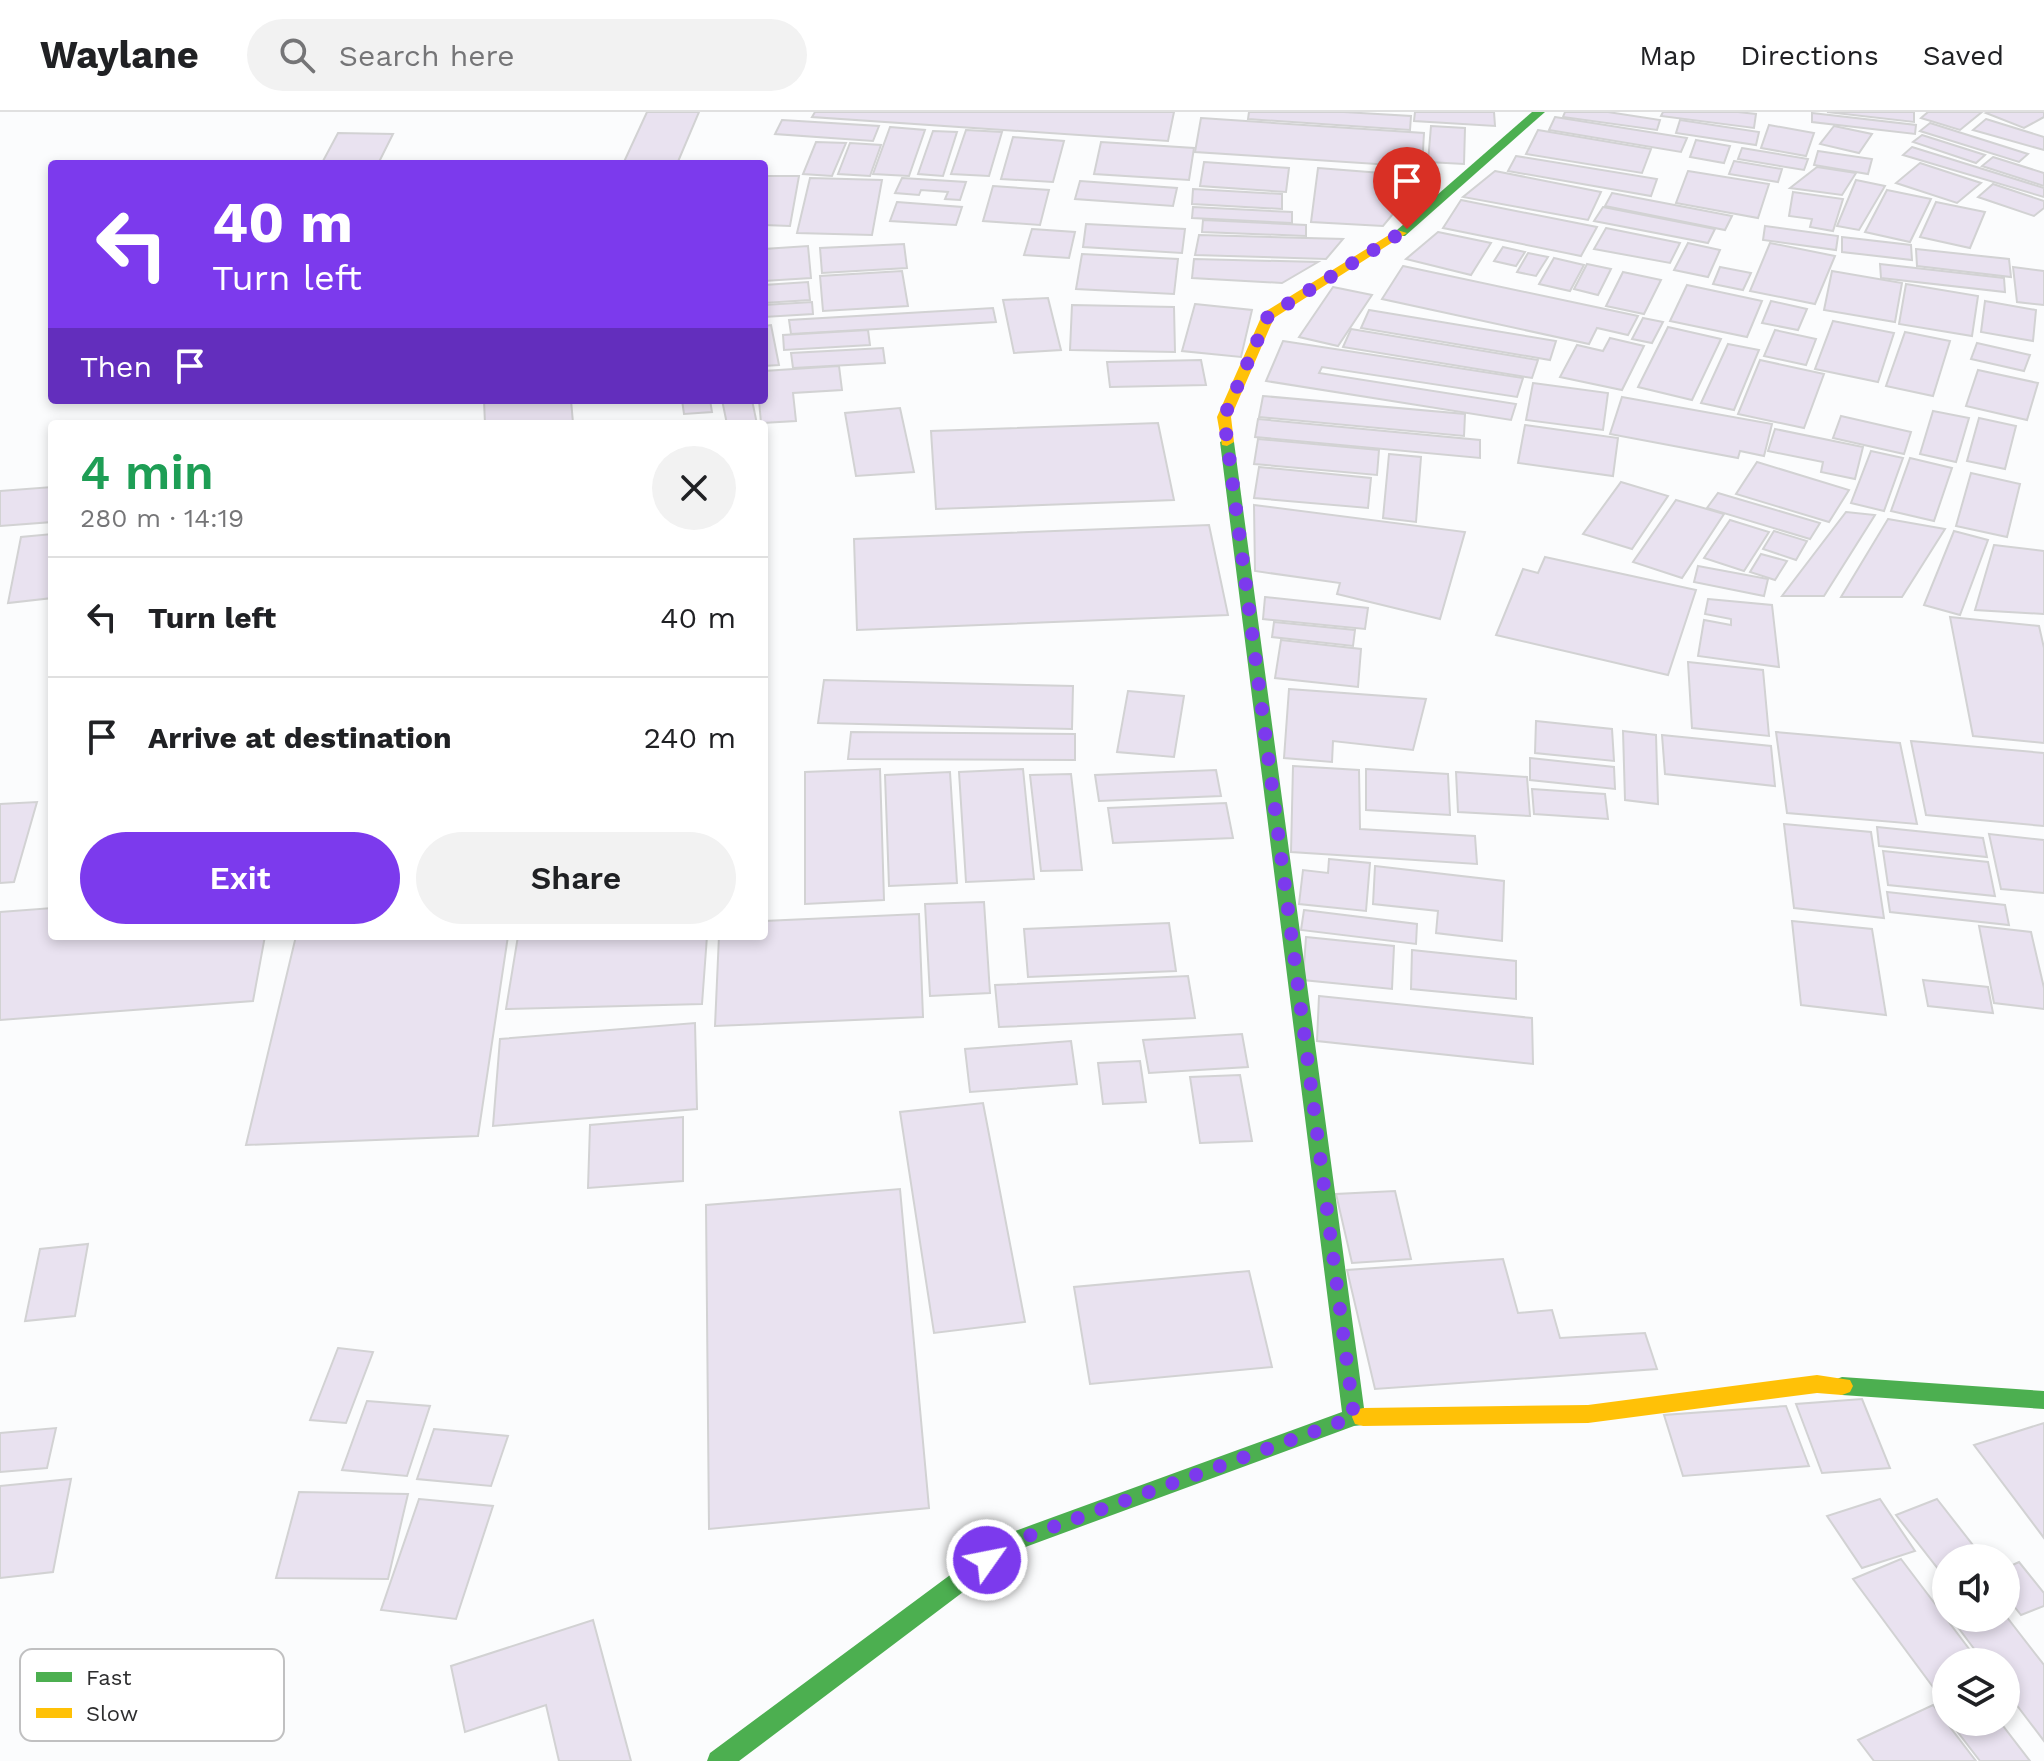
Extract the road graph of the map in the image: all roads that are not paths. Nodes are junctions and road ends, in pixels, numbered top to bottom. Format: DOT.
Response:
graph roads {
  1 [pos="1539,112"];
  2 [pos="2044,1400"];
  3 [pos="1354,1417"];
  4 [pos="719,1761"];
  1 -- 3 [label="main road"];
  2 -- 3 [label="main road"];
  3 -- 4 [label="main road"];
}
